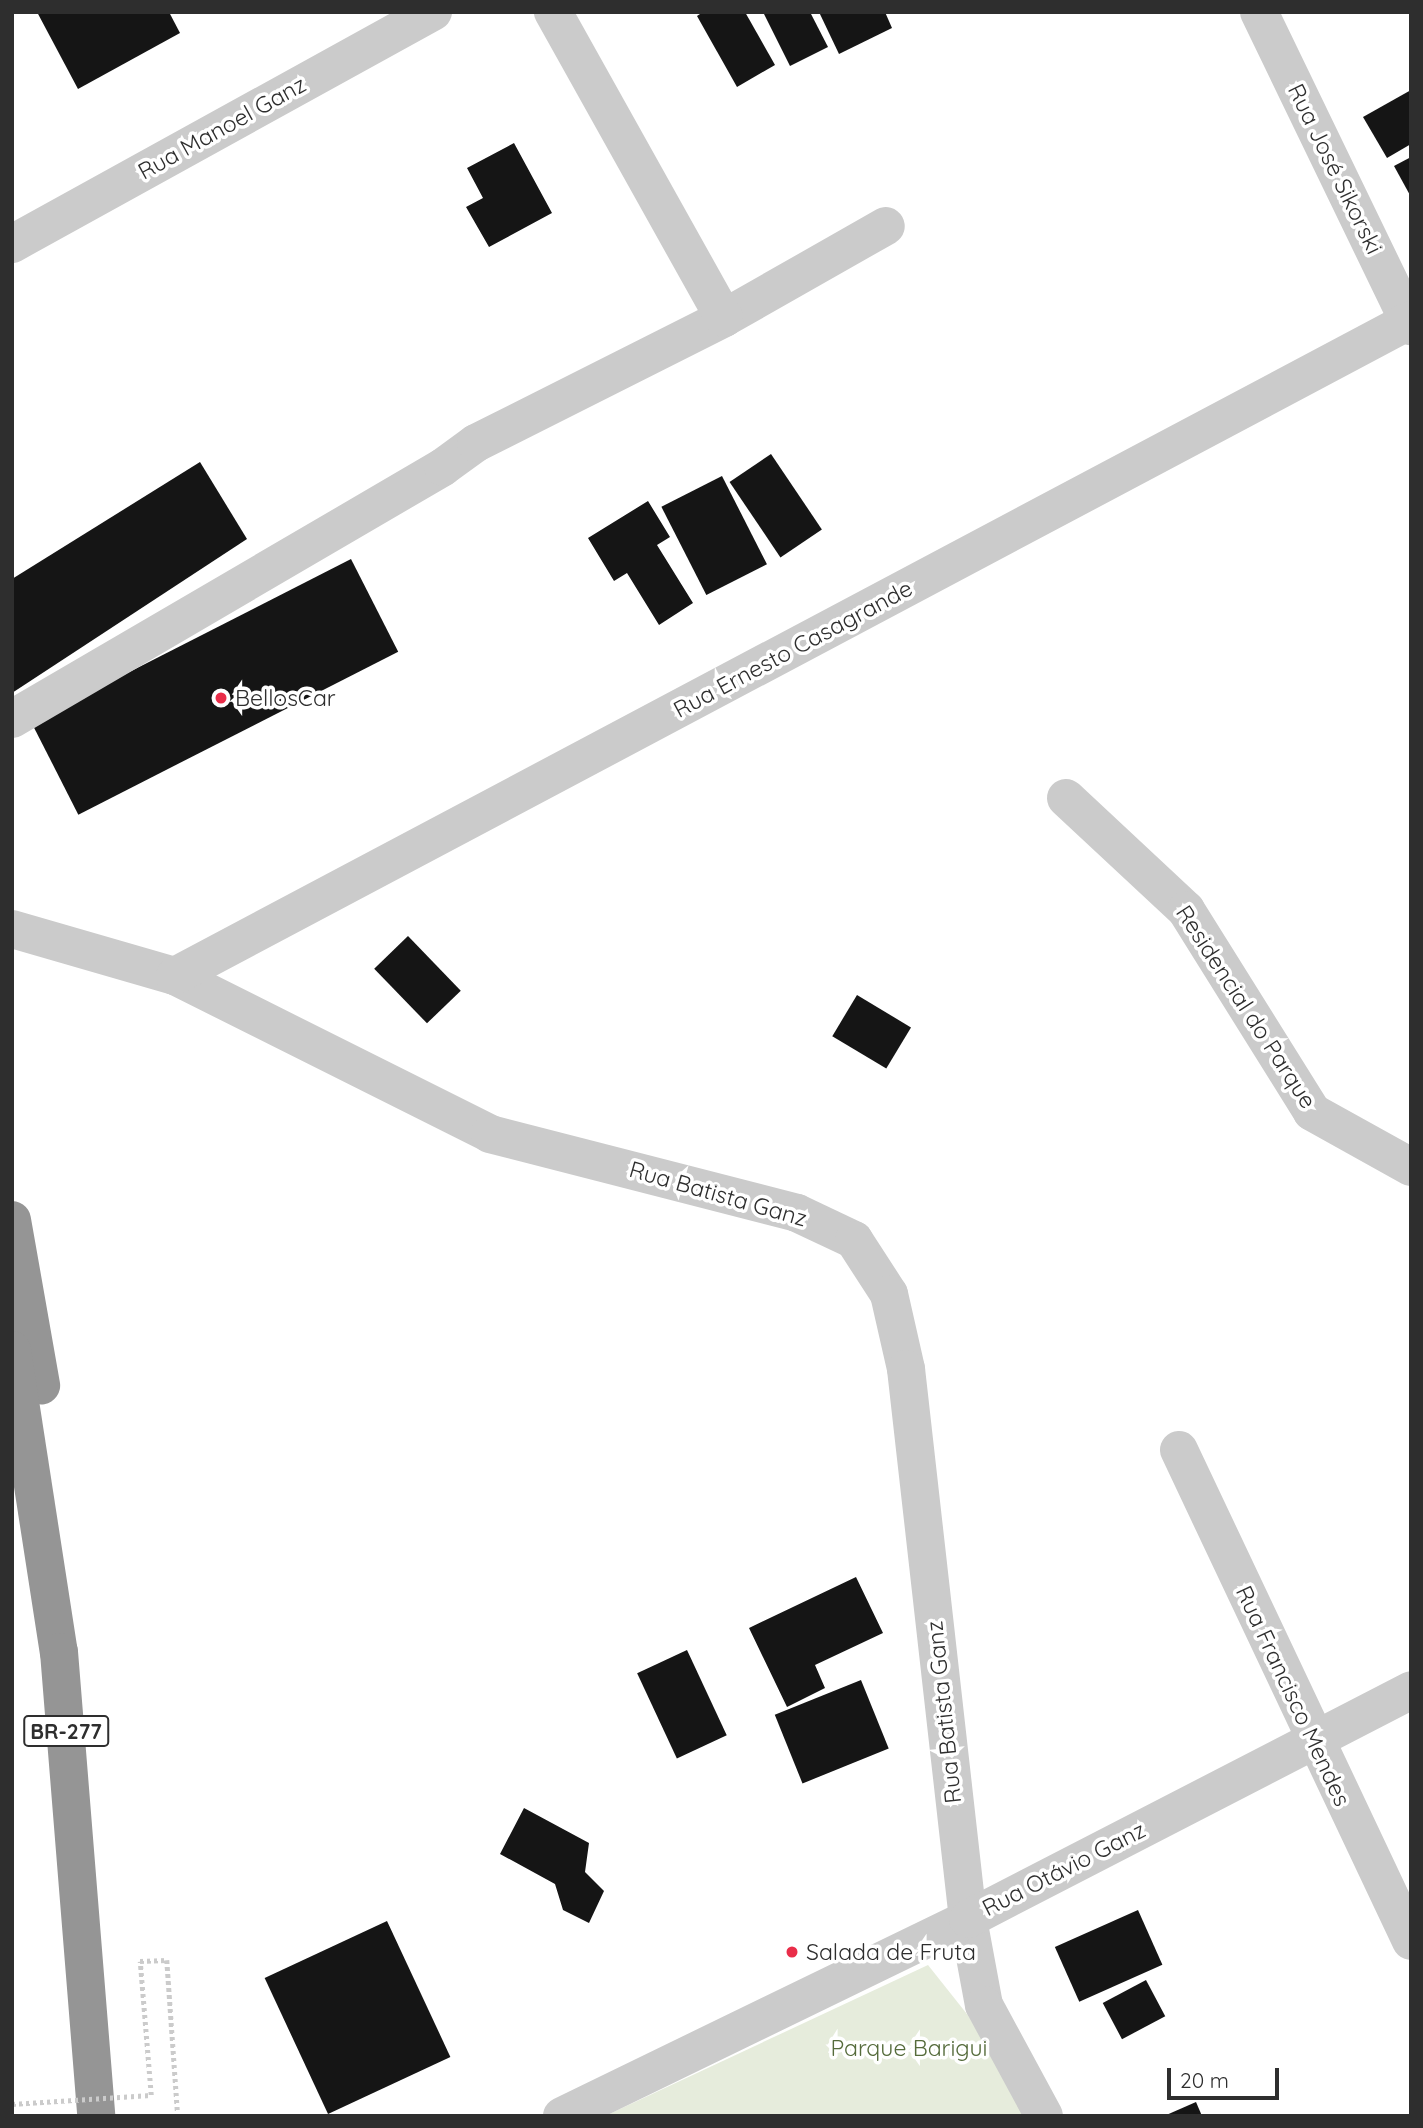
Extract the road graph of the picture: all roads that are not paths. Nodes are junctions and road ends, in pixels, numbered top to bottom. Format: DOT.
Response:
graph roads {
  1 [pos="433,12"];
  2 [pos="553,12"];
  3 [pos="1259,12"];
  4 [pos="886,226"];
  5 [pos="12,244"];
  6 [pos="724,318"];
  7 [pos="1410,323"];
  8 [pos="12,719"];
  9 [pos="1066,797"];
  10 [pos="12,929"];
  11 [pos="175,976"];
  12 [pos="1411,1167"];
  13 [pos="12,1220"];
  14 [pos="12,1350"];
  15 [pos="1179,1451"];
  16 [pos="59,1652"];
  17 [pos="1411,1690"];
  18 [pos="1313,1740"];
  19 [pos="968,1919"];
  20 [pos="1411,1941"];
  21 [pos="96,2116"];
  22 [pos="562,2116"];
  23 [pos="1044,2116"];
  1 -- 5 [label="street, Rua Manoel Ganz"];
  2 -- 6 [label="street"];
  3 -- 7 [label="street, Rua José Sikorski"];
  4 -- 6 [label="street"];
  6 -- 8 [label="street"];
  7 -- 11 [label="street, Rua Ernesto Casagrande"];
  9 -- 12 [label="street, Residencial do Parque"];
  10 -- 11 [label="street, Rua Batista Ganz"];
  11 -- 19 [label="street, Rua Batista Ganz"];
  13 -- 16 [label="highway"];
  14 -- 16 [label="highway, BR-277"];
  15 -- 18 [label="street, Rua Francisco Mendes"];
  16 -- 21 [label="highway, BR-277"];
  17 -- 18 [label="street, Rua Otávio Ganz"];
  18 -- 19 [label="street, Rua Otávio Ganz"];
  18 -- 20 [label="street, Rua Francisco Mendes"];
  19 -- 22 [label="street, Rua Otávio Ganz"];
  19 -- 23 [label="street, Rua Batista Ganz"];
}
